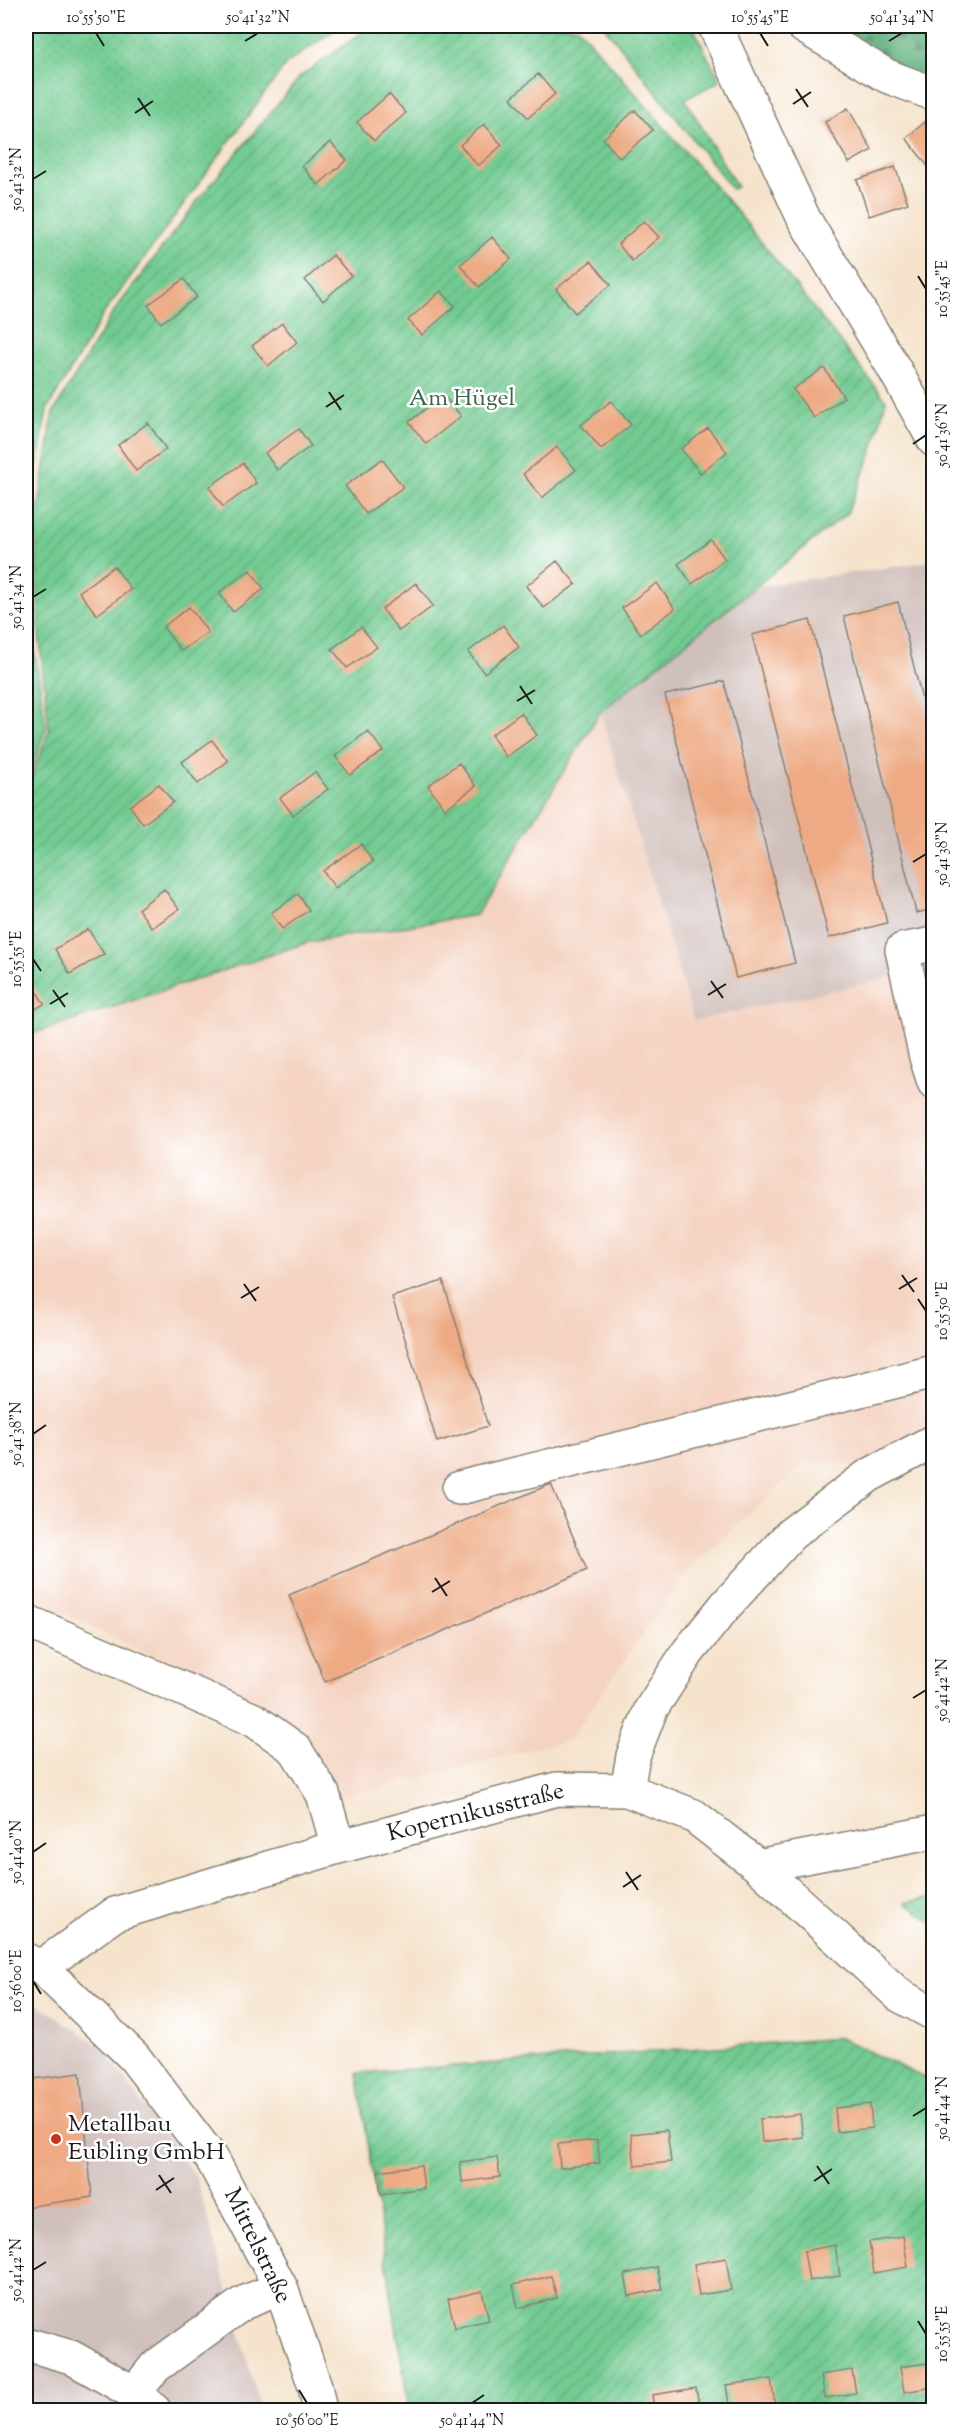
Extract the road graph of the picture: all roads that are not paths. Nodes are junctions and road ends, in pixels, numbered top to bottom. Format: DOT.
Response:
graph roads {
  1 [pos="715,26"];
  2 [pos="803,26"];
  3 [pos="933,93"];
  4 [pos="933,440"];
  5 [pos="933,944"];
  6 [pos="933,1082"];
  7 [pos="933,1372"];
  8 [pos="933,1441"];
  9 [pos="459,1488"];
  10 [pos="26,1621"];
  11 [pos="627,1790"];
  12 [pos="933,1832"];
  13 [pos="338,1848"];
  14 [pos="758,1866"];
  15 [pos="33,1964"];
  16 [pos="933,2014"];
  17 [pos="281,2288"];
  18 [pos="26,2344"];
  19 [pos="144,2402"];
  20 [pos="320,2410"];
  1 -- 4 [label="street"];
  2 -- 3 [label="street"];
  5 -- 6 [label="street"];
  7 -- 9 [label="street"];
  8 -- 11 [label="street"];
  10 -- 13 [label="street"];
  11 -- 13 [label="street, Kopernikusstraße"];
  11 -- 14 [label="street, Kopernikusstraße"];
  12 -- 14 [label="street"];
  13 -- 15 [label="street, Kopernikusstraße"];
  14 -- 16 [label="street, Kopernikusstraße"];
  15 -- 17 [label="street, Mittelstraße"];
  17 -- 19 [label="street"];
  17 -- 20 [label="street, Mittelstraße"];
  18 -- 19 [label="street"];
}
